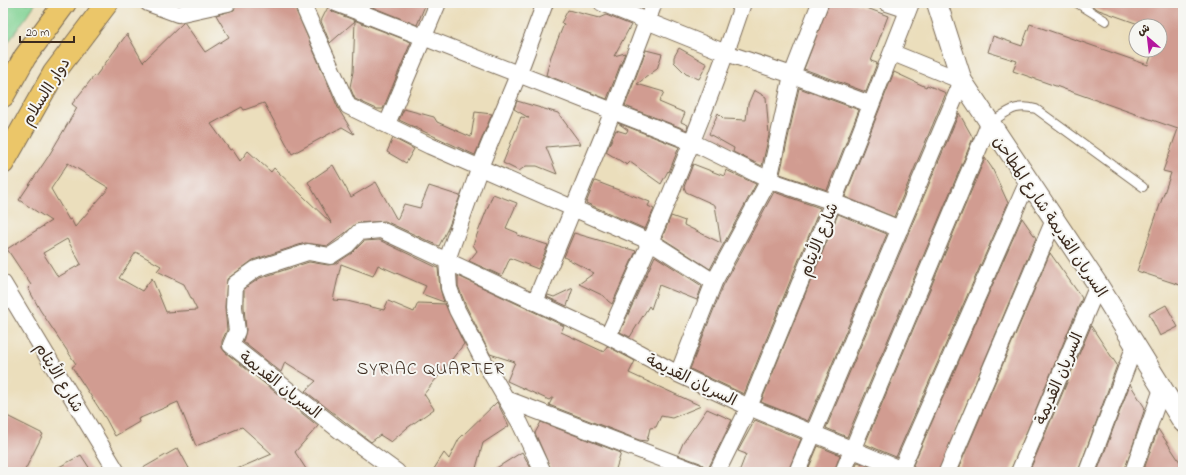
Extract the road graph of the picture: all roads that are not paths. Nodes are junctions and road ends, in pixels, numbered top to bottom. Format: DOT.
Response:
graph roads {
  1 [pos="65,3"];
  2 [pos="107,3"];
  3 [pos="148,3"];
  4 [pos="228,3"];
  5 [pos="302,3"];
  6 [pos="336,3"];
  7 [pos="438,3"];
  8 [pos="545,3"];
  9 [pos="602,3"];
  10 [pos="654,3"];
  11 [pos="743,3"];
  12 [pos="820,3"];
  13 [pos="887,3"];
  14 [pos="937,3"];
  15 [pos="1077,3"];
  16 [pos="909,6"];
  17 [pos="647,21"];
  18 [pos="1106,21"];
  19 [pos="423,37"];
  20 [pos="726,53"];
  21 [pos="893,53"];
  22 [pos="792,74"];
  23 [pos="518,75"];
  24 [pos="962,82"];
  25 [pos="3,96"];
  26 [pos="870,104"];
  27 [pos="613,111"];
  28 [pos="387,124"];
  29 [pos="989,124"];
  30 [pos="692,142"];
  31 [pos="3,163"];
  32 [pos="480,167"];
  33 [pos="769,180"];
  34 [pos="1028,181"];
  35 [pos="1143,187"];
  36 [pos="834,202"];
  37 [pos="573,208"];
  38 [pos="1054,220"];
  39 [pos="900,229"];
  40 [pos="651,242"];
  41 [pos="447,260"];
  42 [pos="714,282"];
  43 [pos="3,283"];
  44 [pos="1098,285"];
  45 [pos="535,302"];
  46 [pos="608,336"];
  47 [pos="1135,345"];
  48 [pos="678,374"];
  49 [pos="1162,389"];
  50 [pos="506,399"];
  51 [pos="749,407"];
  52 [pos="1183,422"];
  53 [pos="811,434"];
  54 [pos="852,449"];
  55 [pos="903,471"];
  56 [pos="117,472"];
  57 [pos="396,472"];
  58 [pos="544,472"];
  59 [pos="697,472"];
  60 [pos="717,472"];
  61 [pos="797,472"];
  62 [pos="843,472"];
  63 [pos="947,472"];
  64 [pos="1019,472"];
  65 [pos="1087,472"];
  66 [pos="1133,472"];
  1 -- 25 [label="main road"];
  2 -- 31 [label="main road, دوار االسلام"];
  3 -- 4 [label="street"];
  5 -- 28 [label="street"];
  6 -- 19 [label="street"];
  7 -- 19 [label="street"];
  8 -- 23 [label="street"];
  9 -- 17 [label="street"];
  10 -- 17 [label="street"];
  11 -- 20 [label="street"];
  12 -- 22 [label="street"];
  13 -- 16 [label="street"];
  14 -- 24 [label="street, السريان القديمة شارع المطاحن"];
  15 -- 18 [label="lane"];
  16 -- 21 [label="street, شارع الأيتام"];
  17 -- 20 [label="street"];
  17 -- 27 [label="street"];
  19 -- 23 [label="street"];
  19 -- 28 [label="street"];
  20 -- 22 [label="street"];
  20 -- 30 [label="street"];
  21 -- 24 [label="street"];
  21 -- 26 [label="street, شارع الأيتام"];
  22 -- 26 [label="street"];
  22 -- 33 [label="street"];
  23 -- 27 [label="street"];
  23 -- 32 [label="street"];
  24 -- 29 [label="street, السريان القديمة شارع المطاحن"];
  24 -- 39 [label="street"];
  26 -- 36 [label="street, شارع الأيتام"];
  27 -- 30 [label="street"];
  27 -- 37 [label="street"];
  28 -- 32 [label="street"];
  29 -- 34 [label="street, السريان القديمة شارع المطاحن"];
  29 -- 35 [label="lane"];
  29 -- 54 [label="street"];
  30 -- 33 [label="street"];
  30 -- 40 [label="street"];
  32 -- 37 [label="street"];
  32 -- 41 [label="street"];
  33 -- 36 [label="street"];
  33 -- 42 [label="street"];
  34 -- 38 [label="street, السريان القديمة شارع المطاحن"];
  34 -- 55 [label="street"];
  36 -- 39 [label="street"];
  36 -- 51 [label="street, شارع الأيتام"];
  37 -- 40 [label="street"];
  37 -- 45 [label="street"];
  38 -- 44 [label="street, السريان القديمة شارع المطاحن"];
  38 -- 63 [label="street"];
  39 -- 53 [label="street"];
  40 -- 42 [label="street"];
  40 -- 46 [label="street"];
  41 -- 45 [label="street, السريان القديمة"];
  41 -- 50 [label="street"];
  41 -- 57 [label="street, السريان القديمة"];
  42 -- 48 [label="street"];
  43 -- 56 [label="street, شارع الأيتام"];
  44 -- 47 [label="street, السريان القديمة شارع المطاحن"];
  44 -- 64 [label="street, السريان القديمة"];
  45 -- 46 [label="street, السريان القديمة"];
  46 -- 48 [label="street, السريان القديمة"];
  47 -- 49 [label="street, السريان القديمة شارع المطاحن"];
  47 -- 65 [label="street"];
  48 -- 51 [label="street, السريان القديمة"];
  49 -- 52 [label="street, السريان القديمة شارع المطاحن"];
  49 -- 66 [label="street"];
  50 -- 58 [label="street"];
  50 -- 59 [label="street"];
  51 -- 53 [label="street, السريان القديمة"];
  51 -- 60 [label="street, شارع الأيتام"];
  53 -- 54 [label="street, السريان القديمة"];
  53 -- 61 [label="street"];
  54 -- 55 [label="street, السريان القديمة"];
  54 -- 62 [label="street"];
}
